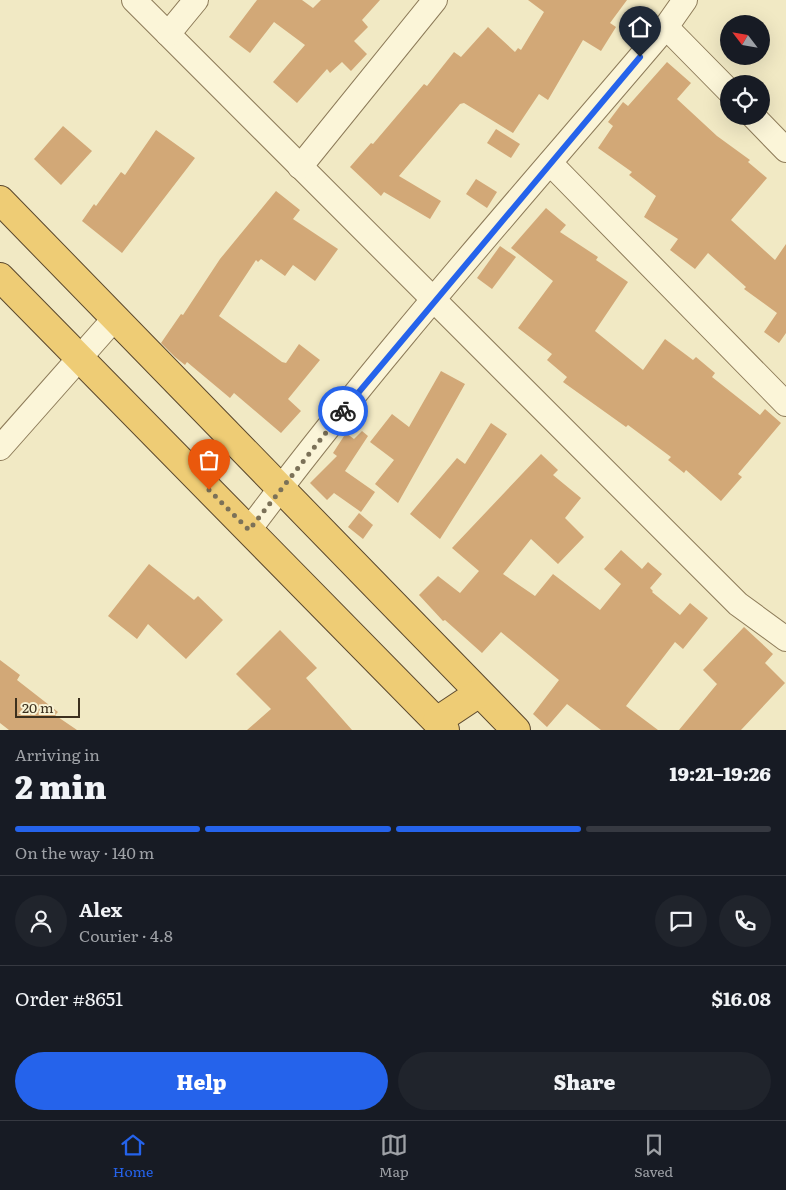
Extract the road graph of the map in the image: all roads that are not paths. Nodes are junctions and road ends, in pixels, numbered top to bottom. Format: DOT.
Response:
graph roads {
  1 [pos="134,0"];
  2 [pos="196,0"];
  3 [pos="435,0"];
  4 [pos="686,0"];
  5 [pos="666,27"];
  6 [pos="168,34"];
  7 [pos="720,83"];
  8 [pos="762,125"];
  9 [pos="786,150"];
  10 [pos="550,163"];
  11 [pos="300,167"];
  12 [pos="0,200"];
  13 [pos="0,277"];
  14 [pos="434,300"];
  15 [pos="114,319"];
  16 [pos="79,357"];
  17 [pos="786,404"];
  18 [pos="0,448"];
  19 [pos="280,488"];
  20 [pos="249,530"];
  21 [pos="786,638"];
  22 [pos="479,692"];
  23 [pos="441,726"];
  24 [pos="516,730"];
  1 -- 6 [label="street"];
  2 -- 6 [label="street"];
  3 -- 11 [label="street"];
  4 -- 5 [label="street"];
  5 -- 7 [label="street"];
  5 -- 10 [label="street"];
  6 -- 11 [label="street"];
  8 -- 9 [label="street"];
  10 -- 14 [label="street"];
  10 -- 17 [label="street"];
  11 -- 14 [label="street"];
  12 -- 15 [label="highway"];
  13 -- 16 [label="highway"];
  14 -- 19 [label="street"];
  14 -- 21 [label="street"];
  15 -- 16 [label="street"];
  15 -- 19 [label="highway"];
  16 -- 18 [label="street"];
  16 -- 20 [label="highway"];
  19 -- 20 [label="street"];
  19 -- 22 [label="highway"];
  20 -- 23 [label="highway"];
  22 -- 23 [label="highway"];
  22 -- 24 [label="highway"];
}
